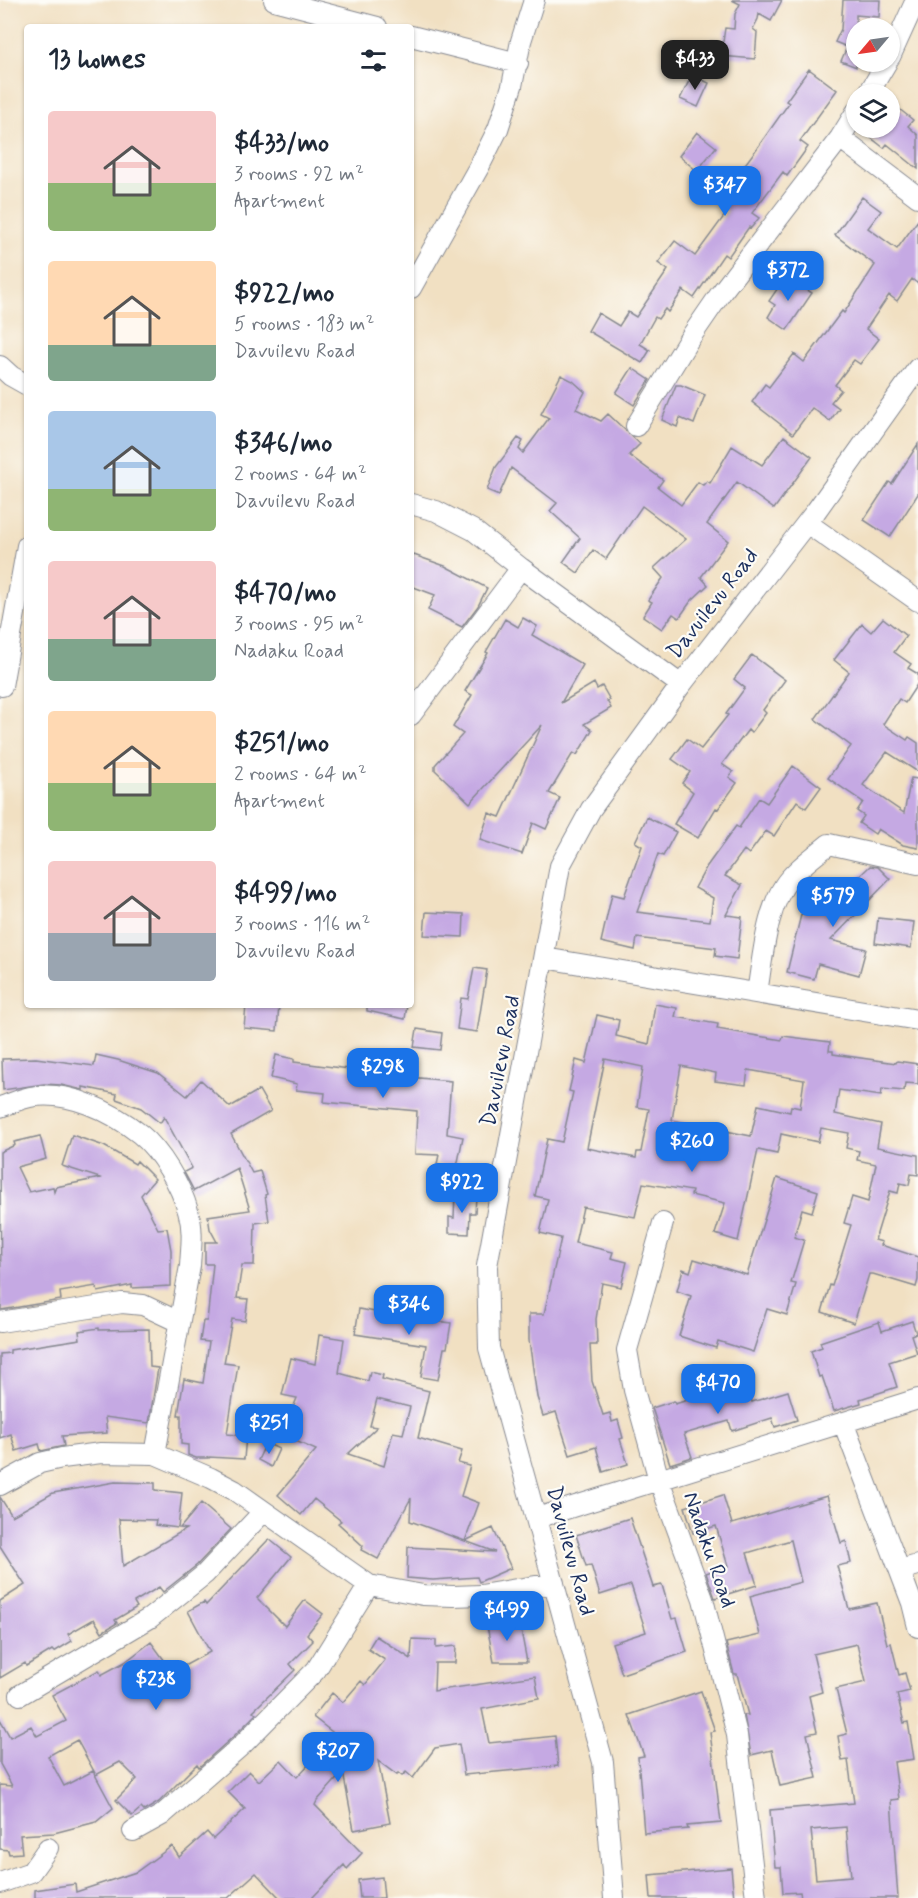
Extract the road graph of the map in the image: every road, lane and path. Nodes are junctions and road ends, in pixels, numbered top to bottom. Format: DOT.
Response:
graph roads {
  1 [pos="274,0"];
  2 [pos="534,0"];
  3 [pos="916,0"];
  4 [pos="366,24"];
  5 [pos="900,35"];
  6 [pos="414,37"];
  7 [pos="518,63"];
  8 [pos="846,128"];
  9 [pos="840,138"];
  10 [pos="918,197"];
  11 [pos="414,283"];
  12 [pos="0,366"];
  13 [pos="918,368"];
  14 [pos="24,383"];
  15 [pos="636,426"];
  16 [pos="414,505"];
  17 [pos="807,523"];
  18 [pos="24,563"];
  19 [pos="521,568"];
  20 [pos="918,601"];
  21 [pos="681,685"];
  22 [pos="2,686"];
  23 [pos="414,710"];
  24 [pos="918,864"];
  25 [pos="544,958"];
  26 [pos="757,993"];
  27 [pos="918,1020"];
  28 [pos="0,1107"];
  29 [pos="663,1223"];
  30 [pos="178,1322"];
  31 [pos="0,1323"];
  32 [pos="918,1399"];
  33 [pos="843,1422"];
  34 [pos="155,1454"];
  35 [pos="659,1480"];
  36 [pos="0,1485"];
  37 [pos="263,1512"];
  38 [pos="537,1518"];
  39 [pos="909,1567"];
  40 [pos="554,1583"];
  41 [pos="369,1586"];
  42 [pos="918,1627"];
  43 [pos="20,1695"];
  44 [pos="133,1831"];
  45 [pos="48,1848"];
  46 [pos="0,1883"];
  47 [pos="614,1898"];
  48 [pos="756,1898"];
  1 -- 4 [label="street"];
  2 -- 7 [label="street"];
  3 -- 5 [label="street"];
  6 -- 7 [label="street"];
  7 -- 11 [label="street"];
  8 -- 9 [label="street"];
  9 -- 10 [label="street"];
  9 -- 15 [label="street"];
  12 -- 14 [label="street"];
  13 -- 17 [label="street, Davuilevu Road"];
  16 -- 19 [label="street"];
  17 -- 20 [label="street"];
  17 -- 21 [label="street, Davuilevu Road"];
  18 -- 22 [label="street"];
  19 -- 21 [label="street"];
  19 -- 23 [label="street"];
  21 -- 25 [label="street, Davuilevu Road"];
  24 -- 26 [label="street"];
  25 -- 26 [label="street"];
  25 -- 38 [label="street, Davuilevu Road"];
  26 -- 27 [label="street"];
  28 -- 30 [label="street"];
  29 -- 35 [label="street, Nadaku Road"];
  30 -- 31 [label="street"];
  30 -- 34 [label="street"];
  32 -- 33 [label="street"];
  33 -- 35 [label="street"];
  33 -- 39 [label="street"];
  34 -- 36 [label="street"];
  34 -- 37 [label="street"];
  35 -- 38 [label="street"];
  35 -- 48 [label="street, Nadaku Road"];
  37 -- 41 [label="street"];
  37 -- 43 [label="street"];
  38 -- 40 [label="street, Davuilevu Road"];
  39 -- 42 [label="street"];
  40 -- 41 [label="street"];
  40 -- 47 [label="street, Davuilevu Road"];
  41 -- 44 [label="street"];
  45 -- 46 [label="street"];
}
